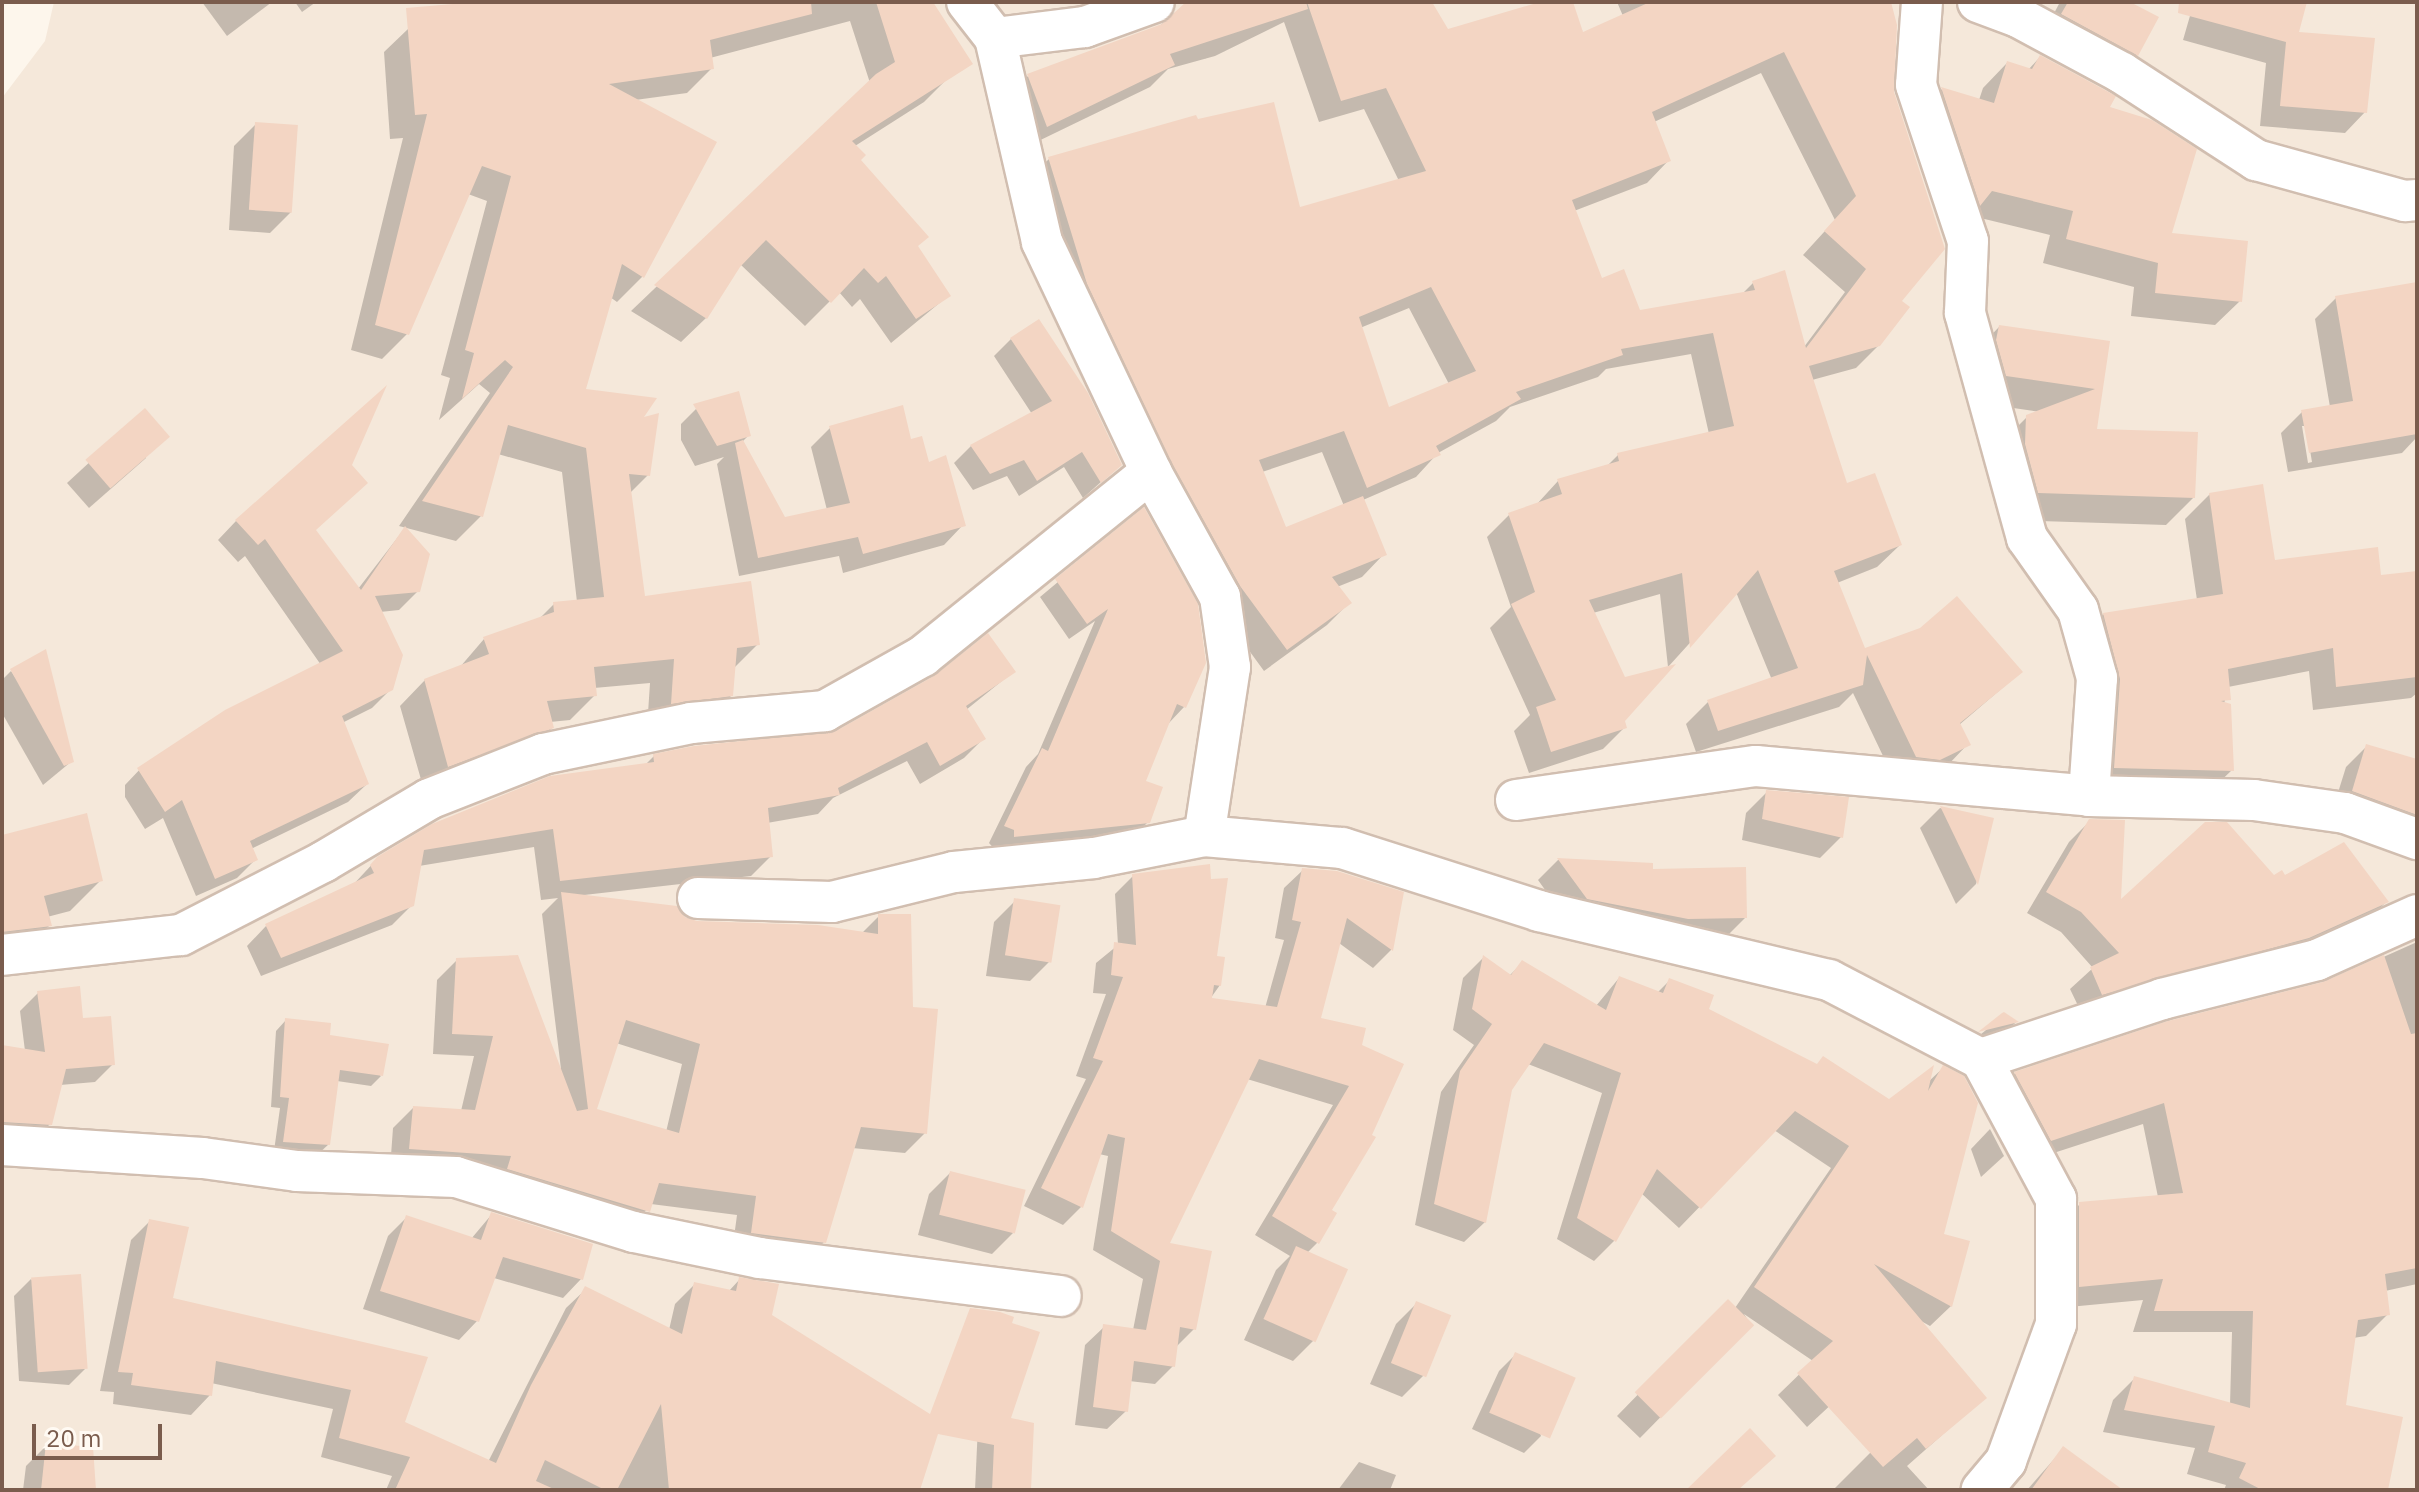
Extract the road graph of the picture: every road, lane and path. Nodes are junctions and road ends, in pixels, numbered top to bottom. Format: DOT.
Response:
graph roads {
  1 [pos="967,2"];
  2 [pos="1154,2"];
  3 [pos="1922,2"];
  4 [pos="1978,2"];
  5 [pos="1084,14"];
  6 [pos="995,38"];
  7 [pos="2417,200"];
  8 [pos="1151,472"];
  9 [pos="2089,796"];
  10 [pos="1516,800"];
  11 [pos="1204,836"];
  12 [pos="2417,839"];
  13 [pos="698,898"];
  14 [pos="2417,915"];
  15 [pos="2,955"];
  16 [pos="1981,1059"];
  17 [pos="2,1145"];
  18 [pos="1061,1296"];
  19 [pos="1982,1490"];
  1 -- 6 [label="street"];
  2 -- 5 [label="street"];
  3 -- 9 [label="street"];
  4 -- 7 [label="street"];
  5 -- 6 [label="street"];
  6 -- 8 [label="street"];
  8 -- 11 [label="street"];
  8 -- 15 [label="street"];
  9 -- 10 [label="street"];
  9 -- 12 [label="street"];
  11 -- 13 [label="street"];
  11 -- 16 [label="street"];
  14 -- 16 [label="street"];
  16 -- 19 [label="street"];
  17 -- 18 [label="street"];
}
